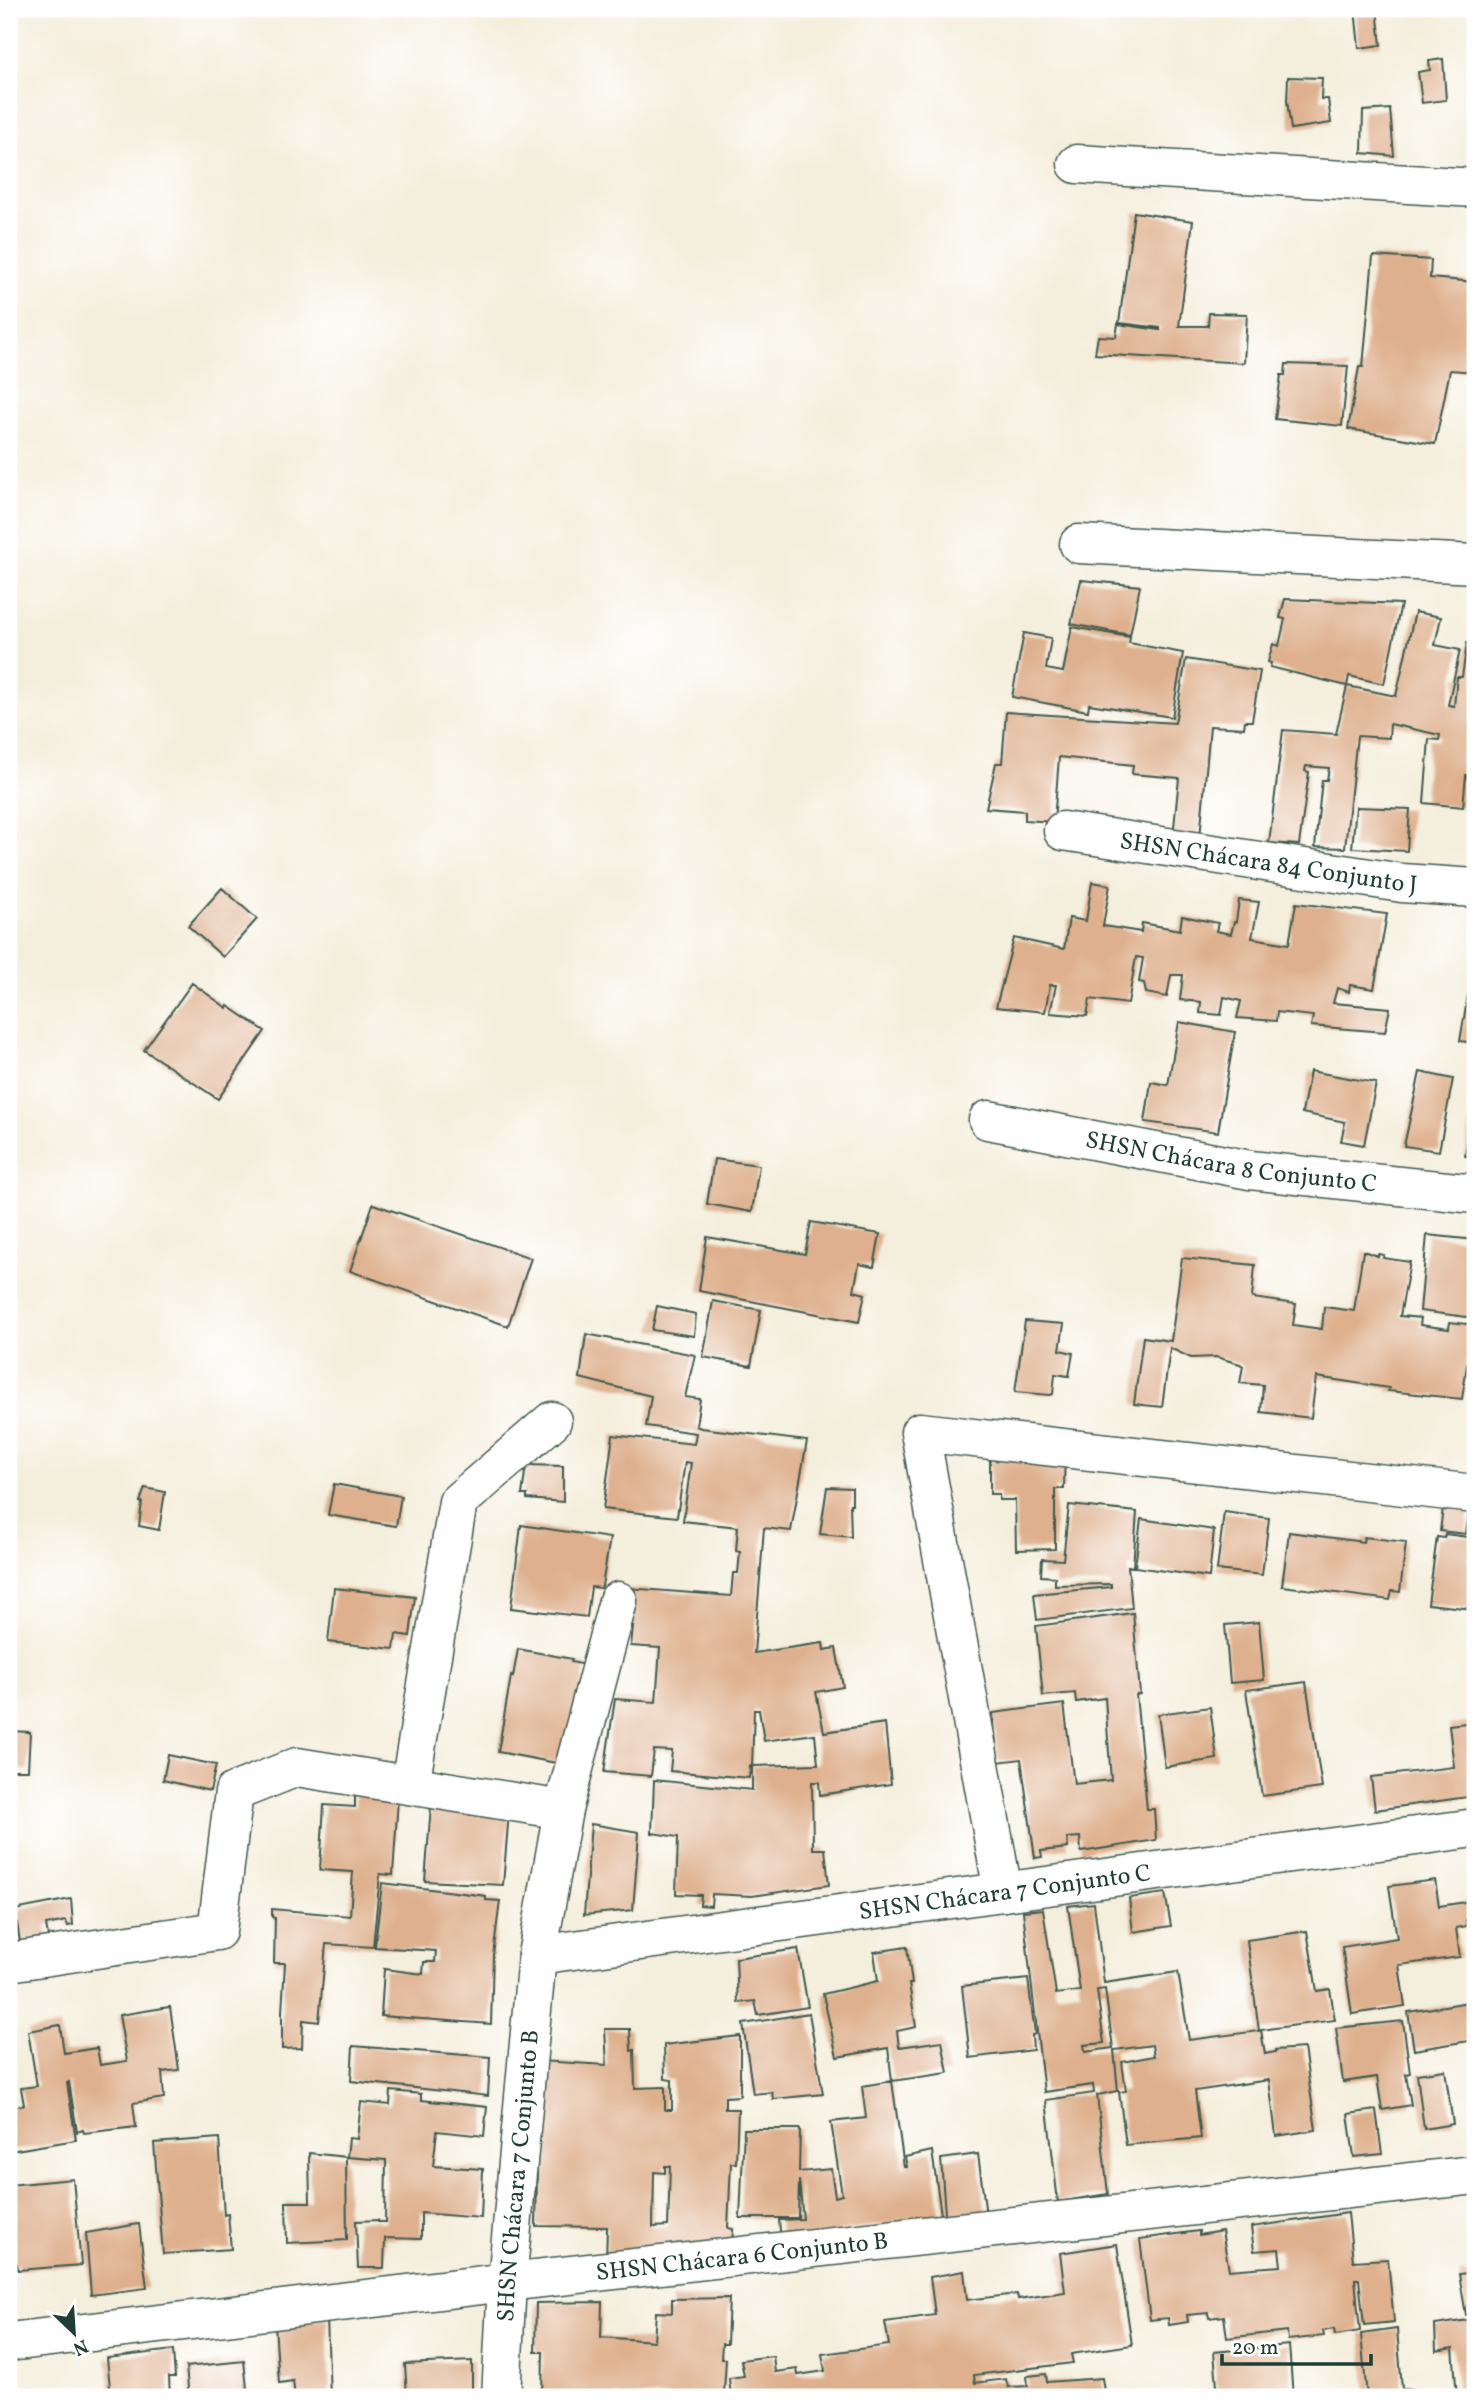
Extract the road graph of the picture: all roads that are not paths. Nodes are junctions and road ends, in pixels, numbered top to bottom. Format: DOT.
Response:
graph roads {
  1 [pos="1077,164"];
  2 [pos="1475,188"];
  3 [pos="1079,544"];
  4 [pos="1475,564"];
  5 [pos="1063,831"];
  6 [pos="1475,888"];
  7 [pos="988,1120"];
  8 [pos="1475,1194"];
  9 [pos="552,1421"];
  10 [pos="1475,1494"];
  11 [pos="618,1601"];
  12 [pos="410,1785"];
  13 [pos="563,1810"];
  14 [pos="1475,1828"];
  15 [pos="1003,1892"];
  16 [pos="537,1955"];
  17 [pos="9,1962"];
  18 [pos="1475,2175"];
  19 [pos="507,2282"];
  20 [pos="9,2342"];
  21 [pos="501,2397"];
  1 -- 2 [label="street"];
  3 -- 4 [label="street"];
  5 -- 6 [label="street, SHSN Chácara 84 Conjunto J"];
  7 -- 8 [label="street, SHSN Chácara 8 Conjunto C"];
  9 -- 12 [label="street"];
  10 -- 15 [label="street"];
  11 -- 13 [label="street, SHSN Chácara 7 Conjunto B"];
  12 -- 13 [label="street"];
  12 -- 17 [label="street"];
  13 -- 16 [label="street, SHSN Chácara 7 Conjunto B"];
  14 -- 15 [label="street, SHSN Chácara 7 Conjunto C"];
  15 -- 16 [label="street, SHSN Chácara 7 Conjunto C"];
  16 -- 19 [label="street, SHSN Chácara 7 Conjunto B"];
  18 -- 19 [label="street, SHSN Chácara 6 Conjunto B"];
  19 -- 20 [label="street, SHSN Chácara 6 Conjunto B"];
  19 -- 21 [label="street, SHSN Chácara 7 Conjunto B"];
}
